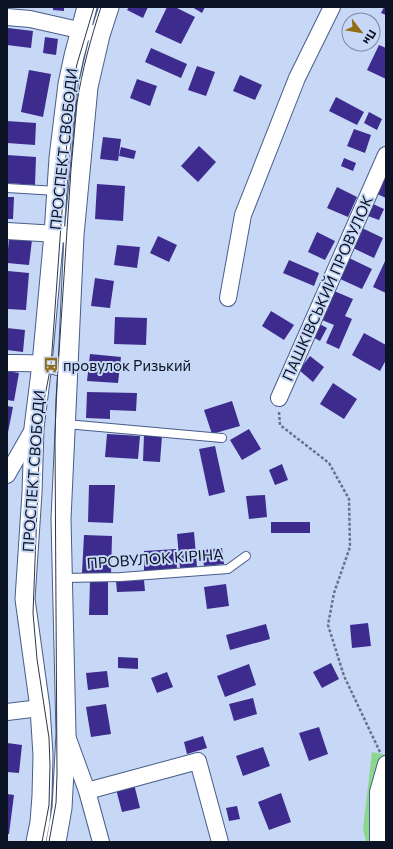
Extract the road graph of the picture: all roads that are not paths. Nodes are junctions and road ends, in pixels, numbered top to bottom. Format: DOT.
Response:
graph roads {
  1 [pos="87,7"];
  2 [pos="109,7"];
  3 [pos="332,7"];
  4 [pos="7,17"];
  5 [pos="81,29"];
  6 [pos="100,35"];
  7 [pos="386,155"];
  8 [pos="7,188"];
  9 [pos="57,192"];
  10 [pos="7,232"];
  11 [pos="54,234"];
  12 [pos="74,235"];
  13 [pos="228,298"];
  14 [pos="7,363"];
  15 [pos="42,364"];
  16 [pos="68,371"];
  17 [pos="279,398"];
  18 [pos="66,424"];
  19 [pos="34,428"];
  20 [pos="222,438"];
  21 [pos="7,475"];
  22 [pos="246,556"];
  23 [pos="63,578"];
  24 [pos="40,708"];
  25 [pos="7,712"];
  26 [pos="66,734"];
  27 [pos="384,760"];
  28 [pos="87,791"];
  29 [pos="36,842"];
  30 [pos="56,842"];
  31 [pos="101,842"];
  32 [pos="220,842"];
  33 [pos="378,842"];
  1 -- 5 [label="street, ПРОСПЕКТ СВОБОДИ"];
  2 -- 6 [label="street, ПРОСПЕКТ СВОБОДИ"];
  3 -- 13 [label="street"];
  4 -- 5 [label="street"];
  5 -- 6 [label="street"];
  5 -- 9 [label="street, ПРОСПЕКТ СВОБОДИ"];
  6 -- 12 [label="street, ПРОСПЕКТ СВОБОДИ"];
  7 -- 17 [label="street, ПАШКІВСЬКИЙ ПРОВУЛОК"];
  8 -- 9 [label="lane"];
  9 -- 11 [label="street, ПРОСПЕКТ СВОБОДИ"];
  10 -- 11 [label="street"];
  11 -- 12 [label="street"];
  11 -- 15 [label="street, ПРОСПЕКТ СВОБОДИ"];
  12 -- 16 [label="street, ПРОСПЕКТ СВОБОДИ"];
  14 -- 15 [label="street"];
  15 -- 16 [label="street"];
  15 -- 19 [label="street, ПРОСПЕКТ СВОБОДИ"];
  16 -- 18 [label="street, ПРОСПЕКТ СВОБОДИ"];
  18 -- 20 [label="lane"];
  18 -- 23 [label="street, ПРОСПЕКТ СВОБОДИ"];
  19 -- 21 [label="street"];
  19 -- 24 [label="street, ПРОСПЕКТ СВОБОДИ"];
  22 -- 23 [label="lane, ПРОВУЛОК КІРІНА"];
  23 -- 26 [label="street, ПРОСПЕКТ СВОБОДИ"];
  24 -- 25 [label="street"];
  24 -- 29 [label="street, ПРОСПЕКТ СВОБОДИ"];
  26 -- 28 [label="street"];
  26 -- 30 [label="street, ПРОСПЕКТ СВОБОДИ"];
  27 -- 33 [label="street"];
  28 -- 31 [label="street"];
  28 -- 32 [label="street"];
}
